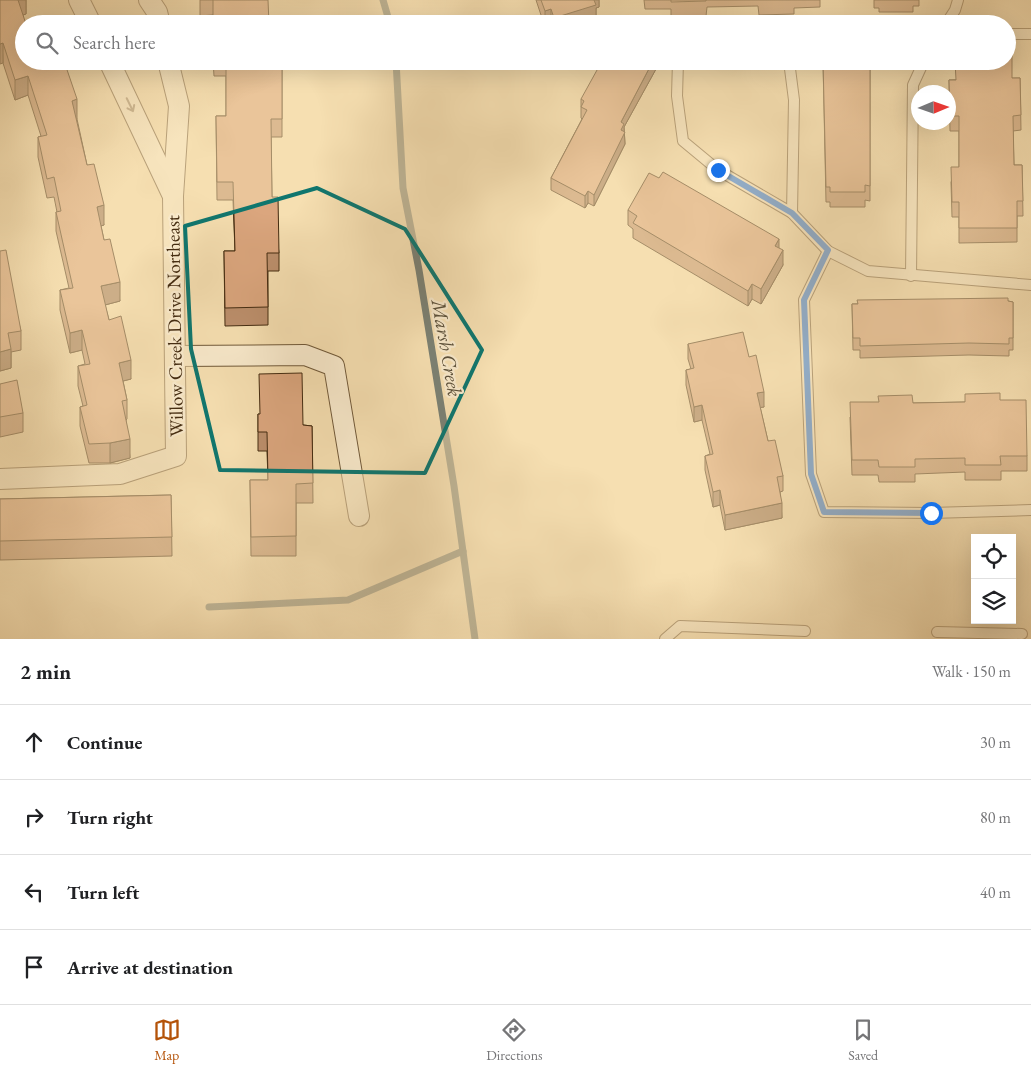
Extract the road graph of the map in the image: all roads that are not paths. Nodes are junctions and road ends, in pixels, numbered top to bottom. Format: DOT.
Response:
graph roads {
  1 [pos="80,0"];
  2 [pos="149,0"];
  3 [pos="958,0"];
  4 [pos="87,15"];
  5 [pos="158,15"];
  6 [pos="951,15"];
  7 [pos="1016,34"];
  8 [pos="1031,34"];
  9 [pos="113,70"];
  10 [pos="170,70"];
  11 [pos="678,70"];
  12 [pos="790,70"];
  13 [pos="920,70"];
  14 [pos="173,196"];
  15 [pos="792,213"];
  16 [pos="828,250"];
  17 [pos="912,276"];
  18 [pos="1031,285"];
  19 [pos="175,356"];
  20 [pos="0,480"];
  21 [pos="1031,510"];
  22 [pos="359,516"];
  23 [pos="806,631"];
  24 [pos="937,632"];
  25 [pos="1022,634"];
  26 [pos="665,639"];
  1 -- 4 [label="street"];
  2 -- 5 [label="street"];
  3 -- 6 [label="lane"];
  7 -- 8 [label="lane"];
  9 -- 14 [label="street, Willow Creek Drive Northeast, one-way"];
  10 -- 14 [label="street"];
  11 -- 15 [label="lane"];
  12 -- 15 [label="lane"];
  13 -- 17 [label="lane"];
  14 -- 19 [label="street, Willow Creek Drive Northeast"];
  15 -- 16 [label="lane"];
  16 -- 17 [label="lane"];
  16 -- 21 [label="lane"];
  17 -- 18 [label="lane"];
  19 -- 20 [label="street, Willow Creek Drive Northeast"];
  19 -- 22 [label="street"];
  23 -- 26 [label="lane"];
  24 -- 25 [label="lane"];
}
